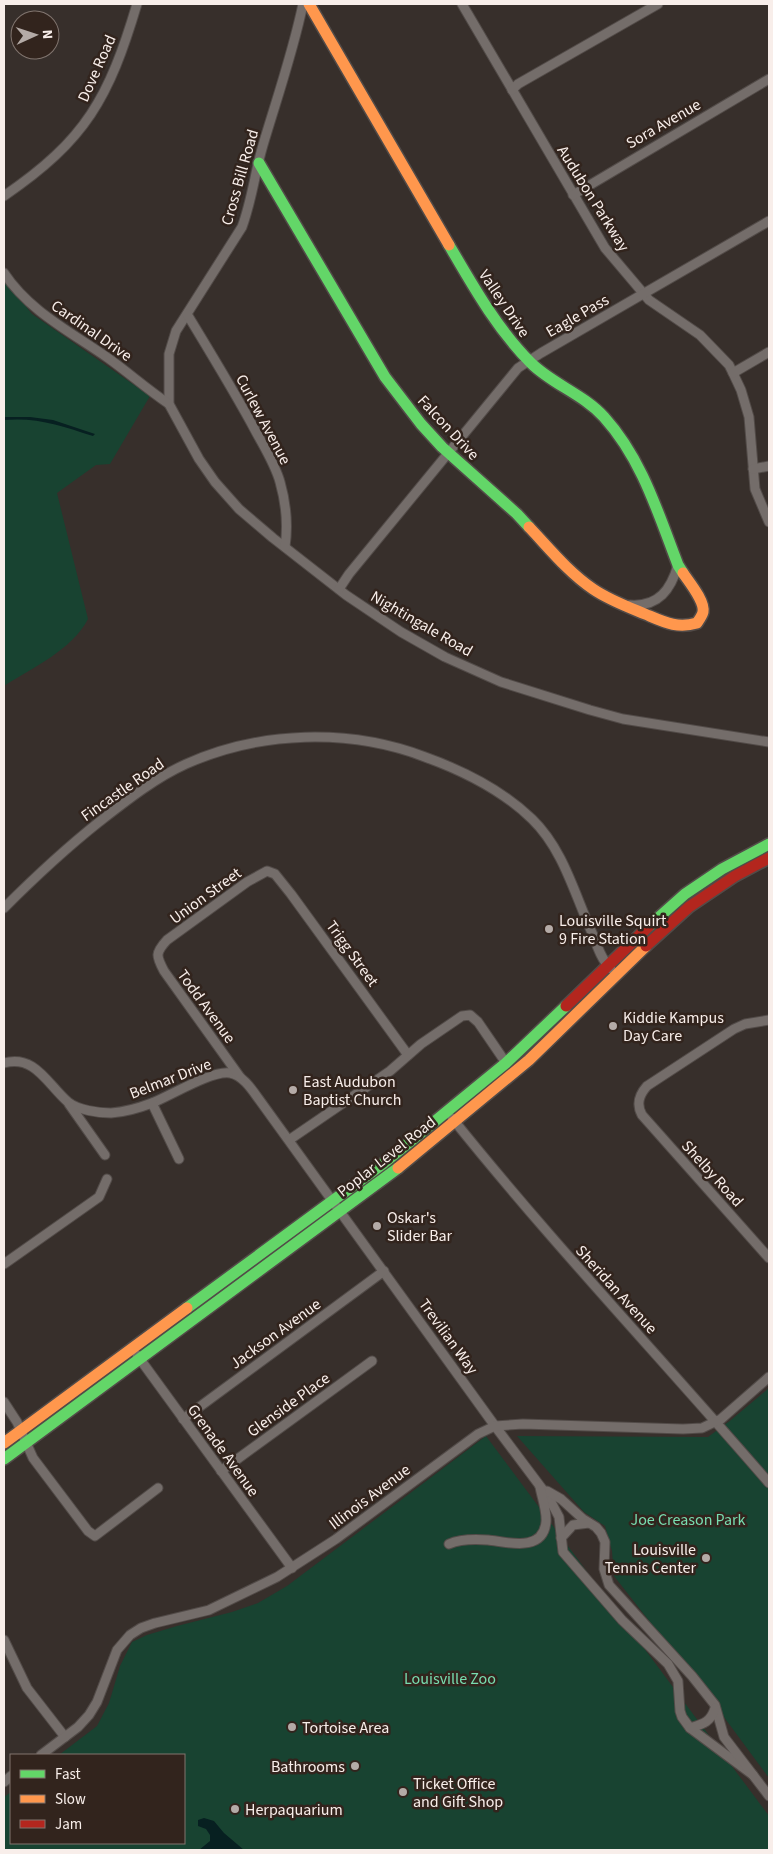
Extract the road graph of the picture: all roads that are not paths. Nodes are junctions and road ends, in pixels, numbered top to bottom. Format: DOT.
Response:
graph roads {
  1 [pos="136,4"];
  2 [pos="303,4"];
  3 [pos="309,4"];
  4 [pos="462,4"];
  5 [pos="658,4"];
  6 [pos="769,79"];
  7 [pos="512,90"];
  8 [pos="259,163"];
  9 [pos="573,195"];
  10 [pos="4,196"];
  11 [pos="769,221"];
  12 [pos="4,273"];
  13 [pos="643,294"];
  14 [pos="187,314"];
  15 [pos="769,352"];
  16 [pos="528,361"];
  17 [pos="734,373"];
  18 [pos="169,404"];
  19 [pos="448,453"];
  20 [pos="769,466"];
  21 [pos="753,470"];
  22 [pos="769,522"];
  23 [pos="285,547"];
  24 [pos="678,564"];
  25 [pos="339,589"];
  26 [pos="621,604"];
  27 [pos="697,623"];
  28 [pos="769,742"];
  29 [pos="769,844"];
  30 [pos="769,858"];
  31 [pos="271,872"];
  32 [pos="4,908"];
  33 [pos="160,949"];
  34 [pos="607,966"];
  35 [pos="616,975"];
  36 [pos="769,1020"];
  37 [pos="408,1055"];
  38 [pos="4,1063"];
  39 [pos="506,1063"];
  40 [pos="240,1078"];
  41 [pos="69,1103"];
  42 [pos="152,1103"];
  43 [pos="447,1112"];
  44 [pos="455,1122"];
  45 [pos="289,1140"];
  46 [pos="104,1155"];
  47 [pos="179,1159"];
  48 [pos="107,1179"];
  49 [pos="333,1201"];
  50 [pos="340,1212"];
  51 [pos="769,1258"];
  52 [pos="4,1264"];
  53 [pos="384,1270"];
  54 [pos="133,1348"];
  55 [pos="140,1359"];
  56 [pos="372,1361"];
  57 [pos="769,1377"];
  58 [pos="4,1402"];
  59 [pos="183,1418"];
  60 [pos="716,1422"];
  61 [pos="495,1426"];
  62 [pos="20,1431"];
  63 [pos="4,1443"];
  64 [pos="25,1443"];
  65 [pos="4,1459"];
  66 [pos="222,1471"];
  67 [pos="769,1483"];
  68 [pos="540,1487"];
  69 [pos="158,1488"];
  70 [pos="589,1523"];
  71 [pos="561,1538"];
  72 [pos="449,1544"];
  73 [pos="292,1568"];
  74 [pos="4,1640"];
  75 [pos="715,1705"];
  76 [pos="690,1728"];
  77 [pos="65,1737"];
  78 [pos="42,1754"];
  79 [pos="753,1775"];
  80 [pos="769,1796"];
  1 -- 10 [label="street, Dove Road"];
  2 -- 8 [label="street, Cross Bill Road"];
  3 -- 16 [label="main road, Valley Drive"];
  4 -- 7 [label="street, Audubon Parkway"];
  5 -- 7 [label="street"];
  6 -- 9 [label="street, Sora Avenue"];
  7 -- 9 [label="street, Audubon Parkway"];
  8 -- 14 [label="street, Cross Bill Road"];
  8 -- 19 [label="main road, Falcon Drive"];
  9 -- 13 [label="street, Audubon Parkway"];
  11 -- 13 [label="street, Eagle Pass"];
  12 -- 18 [label="street, Cardinal Drive"];
  13 -- 16 [label="street, Eagle Pass"];
  13 -- 17 [label="street, Audubon Parkway"];
  14 -- 18 [label="street, Cross Bill Road"];
  14 -- 23 [label="street, Curlew Avenue"];
  15 -- 17 [label="street"];
  16 -- 19 [label="street, Eagle Pass"];
  16 -- 24 [label="main road, Valley Drive"];
  17 -- 21 [label="street, Audubon Parkway"];
  18 -- 23 [label="street, Nightingale Road"];
  19 -- 25 [label="street, Eagle Pass"];
  19 -- 26 [label="main road, Falcon Drive"];
  20 -- 21 [label="street"];
  21 -- 22 [label="street, Audubon Parkway"];
  23 -- 25 [label="street, Nightingale Road"];
  24 -- 26 [label="street"];
  24 -- 27 [label="main road, Valley Drive"];
  25 -- 28 [label="street, Nightingale Road"];
  26 -- 27 [label="main road, Falcon Drive"];
  29 -- 34 [label="main road, Poplar Level Road"];
  30 -- 35 [label="main road, Poplar Level Road"];
  31 -- 33 [label="street, Union Street"];
  31 -- 37 [label="street, Trigg Street"];
  32 -- 34 [label="street, Fincastle Road"];
  33 -- 40 [label="street, Todd Avenue"];
  34 -- 35 [label="street, Fincastle Road"];
  34 -- 39 [label="main road, Poplar Level Road"];
  35 -- 44 [label="main road, Poplar Level Road"];
  36 -- 51 [label="street, Shelby Road"];
  37 -- 39 [label="street"];
  37 -- 45 [label="street"];
  38 -- 41 [label="street, Belmar Drive"];
  39 -- 43 [label="main road, Poplar Level Road"];
  40 -- 42 [label="street, Belmar Drive"];
  40 -- 45 [label="street"];
  41 -- 42 [label="street, Belmar Drive"];
  41 -- 46 [label="street"];
  42 -- 47 [label="street"];
  43 -- 44 [label="street, Sheridan Avenue"];
  43 -- 49 [label="main road, Poplar Level Road"];
  44 -- 50 [label="main road, Poplar Level Road"];
  44 -- 60 [label="street, Sheridan Avenue"];
  45 -- 49 [label="street"];
  48 -- 52 [label="street"];
  49 -- 50 [label="street, Trevilian Way"];
  49 -- 54 [label="main road, Poplar Level Road"];
  50 -- 53 [label="street, Trevilian Way"];
  50 -- 55 [label="main road, Poplar Level Road"];
  53 -- 59 [label="street, Jackson Avenue"];
  53 -- 61 [label="street, Trevilian Way"];
  54 -- 55 [label="street, Grenade Avenue"];
  54 -- 62 [label="main road, Poplar Level Road"];
  55 -- 59 [label="street, Grenade Avenue"];
  55 -- 64 [label="main road, Poplar Level Road"];
  56 -- 66 [label="street, Glenside Place"];
  57 -- 60 [label="street, Illinois Avenue"];
  58 -- 62 [label="street"];
  59 -- 66 [label="street, Grenade Avenue"];
  60 -- 61 [label="street, Illinois Avenue"];
  60 -- 67 [label="street, Sheridan Avenue"];
  61 -- 68 [label="street, Trevilian Way"];
  61 -- 73 [label="street, Illinois Avenue"];
  62 -- 63 [label="main road, Poplar Level Road"];
  62 -- 64 [label="street"];
  64 -- 65 [label="main road, Poplar Level Road"];
  64 -- 69 [label="street"];
  66 -- 73 [label="street, Grenade Avenue"];
  68 -- 70 [label="street, Trevilian Way"];
  68 -- 71 [label="street, Trevilian Way"];
  68 -- 72 [label="street"];
  70 -- 71 [label="street"];
  70 -- 75 [label="street, Trevilian Way"];
  71 -- 76 [label="street, Trevilian Way"];
  73 -- 77 [label="street, Illinois Avenue"];
  74 -- 77 [label="street"];
  75 -- 76 [label="street"];
  75 -- 79 [label="street, Trevilian Way"];
  76 -- 79 [label="street, Trevilian Way"];
  77 -- 78 [label="street, Illinois Avenue"];
  79 -- 80 [label="street, Trevilian Way"];
}
